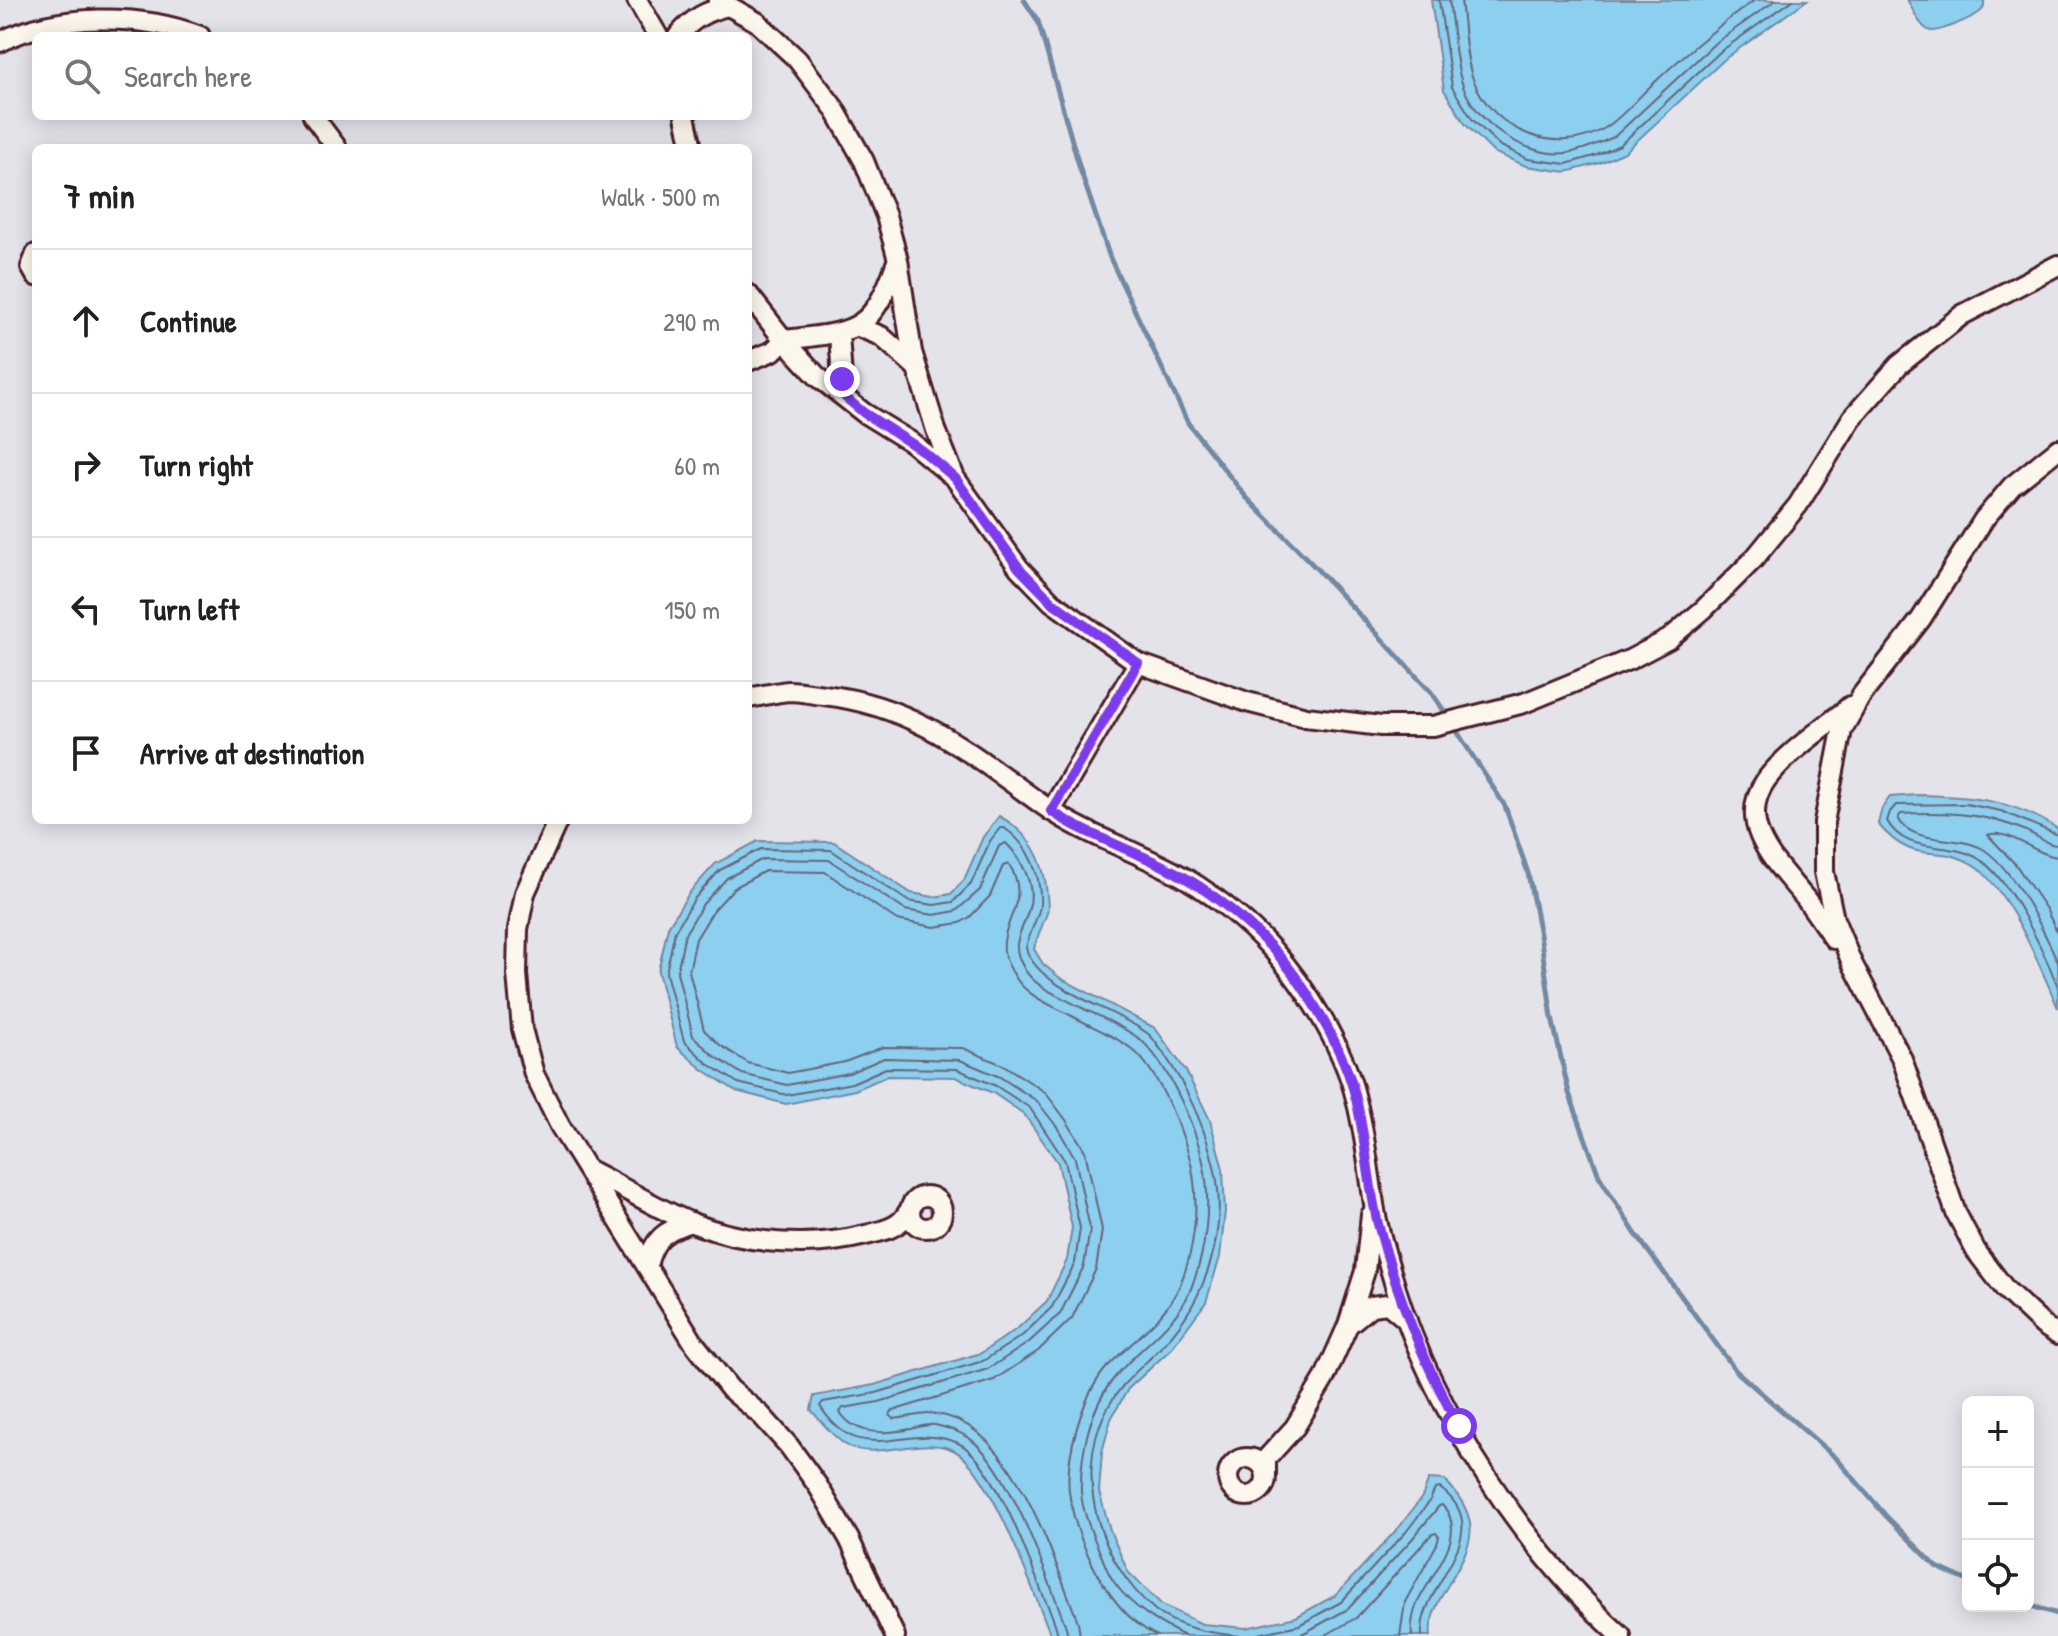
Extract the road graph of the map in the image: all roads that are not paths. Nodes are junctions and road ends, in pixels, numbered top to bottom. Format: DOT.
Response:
graph roads {
  1 [pos="637,0"];
  2 [pos="723,3"];
  3 [pos="190,32"];
  4 [pos="656,32"];
  5 [pos="681,32"];
  6 [pos="0,42"];
  7 [pos="316,120"];
  8 [pos="686,120"];
  9 [pos="334,144"];
  10 [pos="691,144"];
  11 [pos="898,260"];
  12 [pos="2058,265"];
  13 [pos="752,299"];
  14 [pos="848,330"];
  15 [pos="784,340"];
  16 [pos="752,359"];
  17 [pos="916,367"];
  18 [pos="846,398"];
  19 [pos="2058,449"];
  20 [pos="955,478"];
  21 [pos="1138,663"];
  22 [pos="1861,696"];
  23 [pos="752,697"];
  24 [pos="1051,811"];
  25 [pos="556,824"];
  26 [pos="1852,963"];
  27 [pos="589,1170"];
  28 [pos="1373,1197"];
  29 [pos="906,1215"];
  30 [pos="691,1222"];
  31 [pos="647,1266"];
  32 [pos="1409,1322"];
  33 [pos="1348,1325"];
  34 [pos="2058,1335"];
  35 [pos="1261,1464"];
  36 [pos="895,1636"];
  37 [pos="1621,1636"];
  1 -- 4 [label="street"];
  2 -- 5 [label="street"];
  2 -- 11 [label="street"];
  3 -- 6 [label="street"];
  7 -- 9 [label="street"];
  8 -- 10 [label="street"];
  11 -- 14 [label="street"];
  11 -- 17 [label="street"];
  12 -- 21 [label="street"];
  13 -- 15 [label="street"];
  14 -- 15 [label="street"];
  14 -- 17 [label="street"];
  14 -- 18 [label="street"];
  15 -- 16 [label="street"];
  15 -- 18 [label="street"];
  17 -- 20 [label="street"];
  18 -- 20 [label="street"];
  19 -- 22 [label="street"];
  20 -- 21 [label="street"];
  21 -- 24 [label="street"];
  22 -- 26 [label="street"];
  22 -- 26 [label="street"];
  23 -- 24 [label="street"];
  24 -- 28 [label="street"];
  25 -- 27 [label="street"];
  26 -- 34 [label="street"];
  27 -- 30 [label="street"];
  27 -- 31 [label="street"];
  28 -- 32 [label="street"];
  28 -- 33 [label="street"];
  29 -- 29 [label="street"];
  29 -- 30 [label="street"];
  30 -- 31 [label="street"];
  31 -- 36 [label="street"];
  32 -- 33 [label="street"];
  32 -- 37 [label="street"];
  33 -- 35 [label="street"];
}
